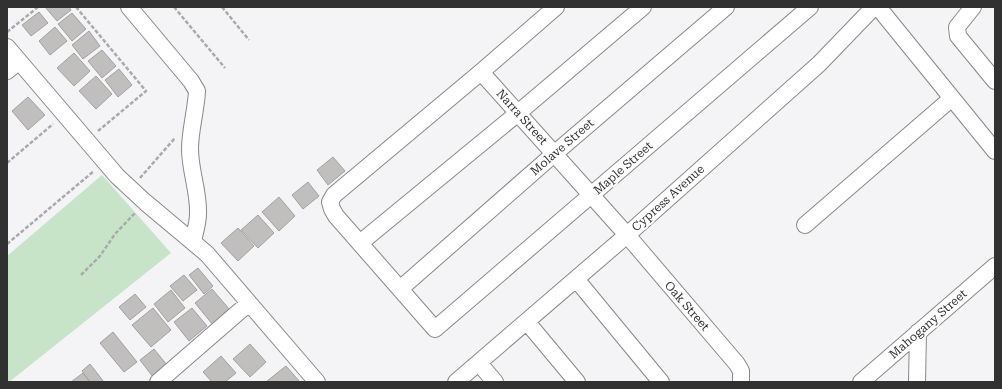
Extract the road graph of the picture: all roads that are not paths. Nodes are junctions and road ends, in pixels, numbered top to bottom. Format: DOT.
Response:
graph roads {
  1 [pos="129,7"];
  2 [pos="556,7"];
  3 [pos="643,7"];
  4 [pos="726,7"];
  5 [pos="810,7"];
  6 [pos="874,7"];
  7 [pos="878,7"];
  8 [pos="973,7"];
  9 [pos="7,46"];
  10 [pos="13,66"];
  11 [pos="481,72"];
  12 [pos="995,81"];
  13 [pos="952,98"];
  14 [pos="518,113"];
  15 [pos="995,151"];
  16 [pos="554,154"];
  17 [pos="591,196"];
  18 [pos="805,226"];
  19 [pos="627,235"];
  20 [pos="193,241"];
  21 [pos="360,243"];
  22 [pos="995,266"];
  23 [pos="576,279"];
  24 [pos="400,289"];
  25 [pos="249,303"];
  26 [pos="527,322"];
  27 [pos="918,332"];
  28 [pos="479,363"];
  29 [pos="162,381"];
  30 [pos="741,381"];
  31 [pos="317,382"];
  32 [pos="456,382"];
  33 [pos="495,382"];
  34 [pos="577,382"];
  35 [pos="661,382"];
  36 [pos="860,382"];
  37 [pos="916,382"];
  1 -- 20 [label="street"];
  2 -- 11 [label="street"];
  3 -- 14 [label="street"];
  4 -- 16 [label="street, Molave Street"];
  5 -- 17 [label="street, Maple Street"];
  6 -- 19 [label="street, Cypress Avenue"];
  7 -- 13 [label="street"];
  8 -- 12 [label="street"];
  9 -- 10 [label="street"];
  10 -- 20 [label="street"];
  11 -- 14 [label="street, Narra Street"];
  11 -- 21 [label="street"];
  13 -- 15 [label="street"];
  13 -- 18 [label="street"];
  14 -- 16 [label="street, Narra Street"];
  14 -- 21 [label="street"];
  16 -- 17 [label="street, Narra Street"];
  16 -- 24 [label="street, Molave Street"];
  17 -- 19 [label="street, Narra Street"];
  17 -- 24 [label="street, Maple Street"];
  19 -- 23 [label="street, Cypress Avenue"];
  19 -- 30 [label="street, Oak Street"];
  20 -- 25 [label="street"];
  21 -- 24 [label="street"];
  22 -- 27 [label="street, Mahogany Street"];
  23 -- 26 [label="street, Cypress Avenue"];
  23 -- 35 [label="street"];
  25 -- 29 [label="street"];
  25 -- 31 [label="street"];
  26 -- 28 [label="street, Cypress Avenue"];
  26 -- 34 [label="street"];
  27 -- 36 [label="street, Mahogany Street"];
  27 -- 37 [label="street"];
  28 -- 32 [label="street, Cypress Avenue"];
  28 -- 33 [label="street"];
}
